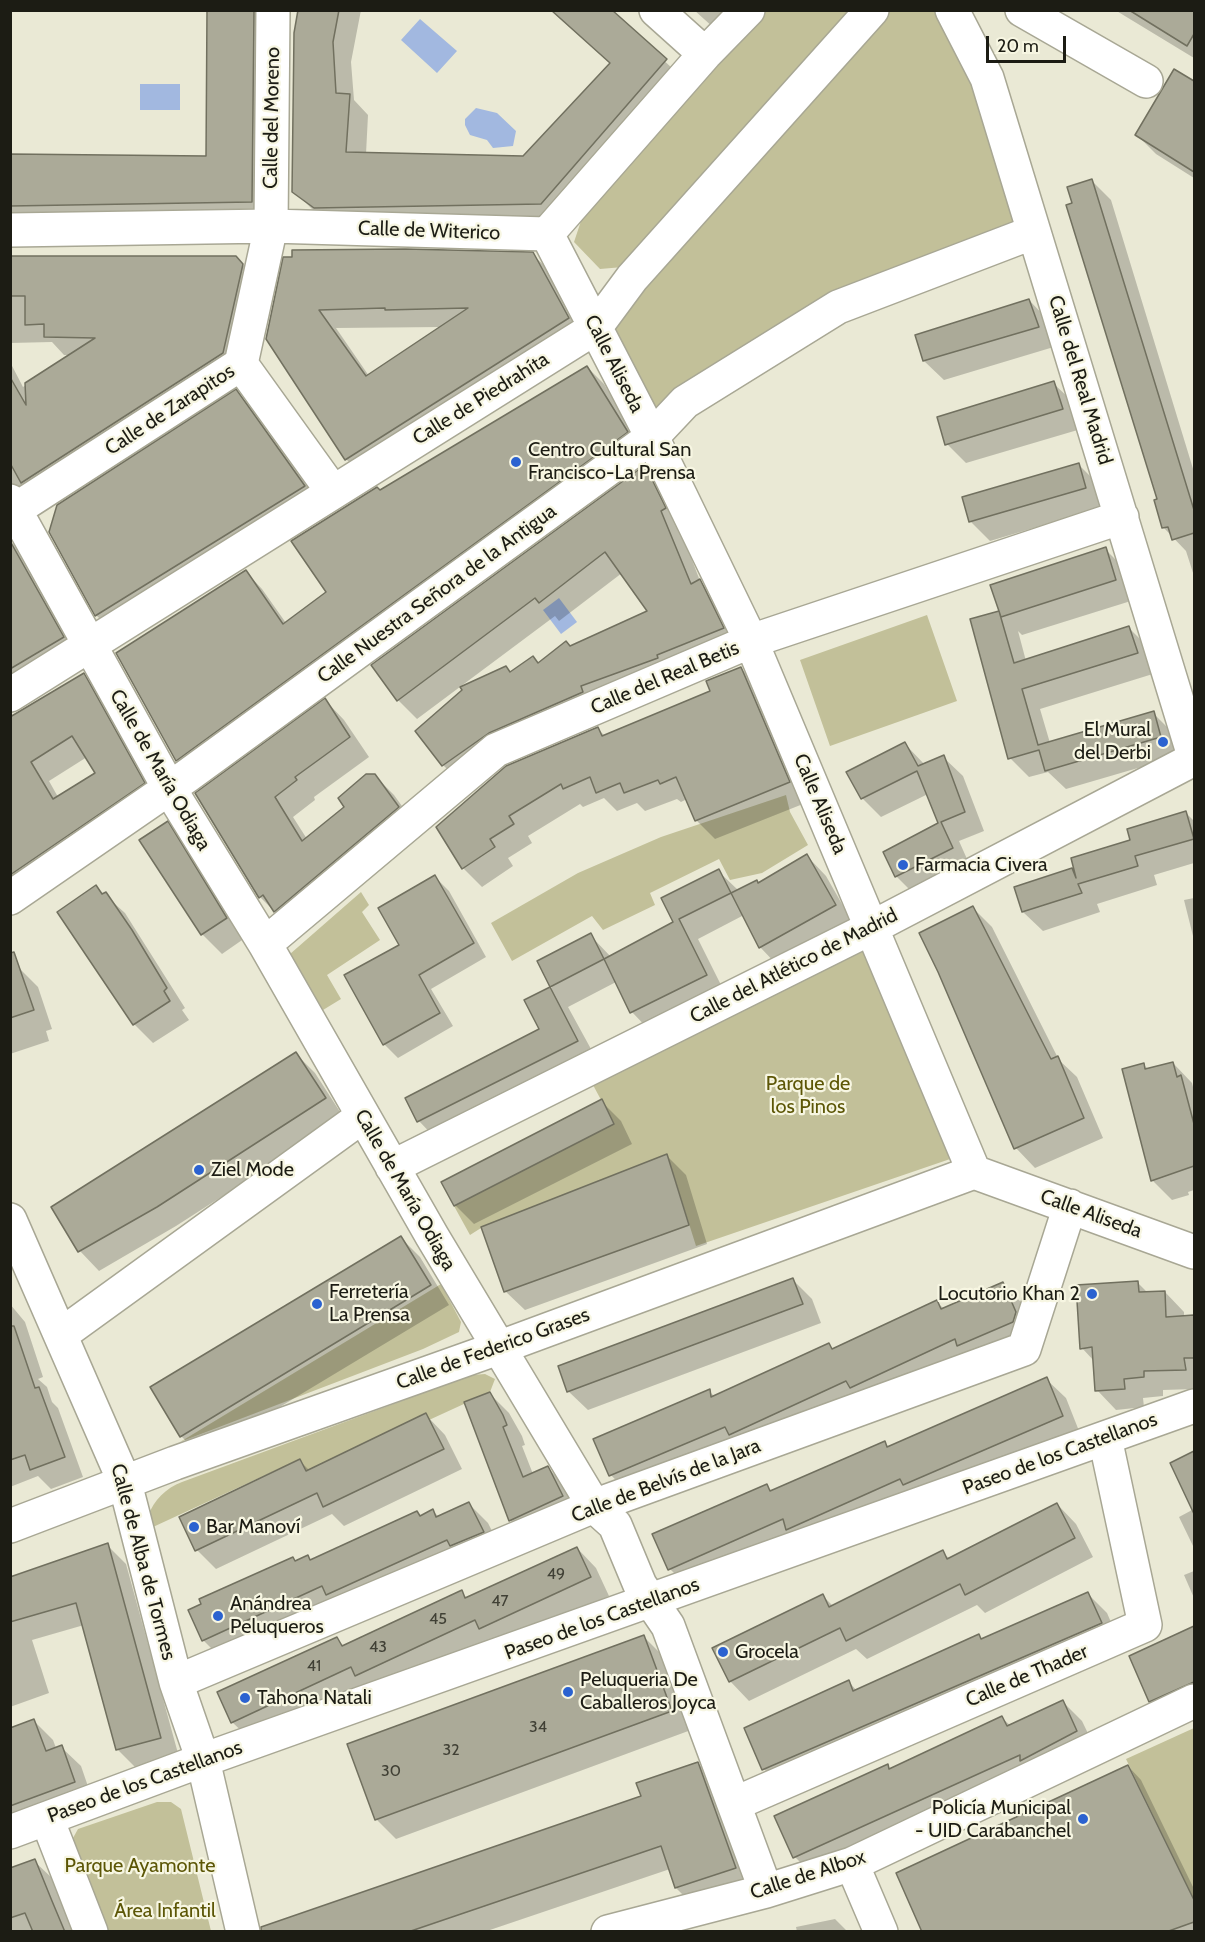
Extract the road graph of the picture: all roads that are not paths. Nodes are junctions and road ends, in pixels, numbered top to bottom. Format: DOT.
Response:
graph roads {
  1 [pos="273,10"];
  2 [pos="656,10"];
  3 [pos="748,10"];
  4 [pos="873,10"];
  5 [pos="951,10"];
  6 [pos="1026,12"];
  7 [pos="705,54"];
  8 [pos="1146,81"];
  9 [pos="271,226"];
  10 [pos="10,230"];
  11 [pos="1034,232"];
  12 [pos="547,234"];
  13 [pos="595,327"];
  14 [pos="242,364"];
  15 [pos="652,437"];
  16 [pos="333,492"];
  17 [pos="12,508"];
  18 [pos="1122,517"];
  19 [pos="752,641"];
  20 [pos="89,645"];
  21 [pos="10,695"];
  22 [pos="1194,758"];
  23 [pos="169,788"];
  24 [pos="10,898"];
  25 [pos="871,928"];
  26 [pos="265,944"];
  27 [pos="363,1116"];
  28 [pos="392,1167"];
  29 [pos="974,1172"];
  30 [pos="1070,1206"];
  31 [pos="10,1220"];
  32 [pos="1194,1252"];
  33 [pos="62,1334"];
  34 [pos="498,1348"];
  35 [pos="1194,1406"];
  36 [pos="1105,1438"];
  37 [pos="125,1483"];
  38 [pos="594,1506"];
  39 [pos="10,1526"];
  40 [pos="651,1602"];
  41 [pos="176,1682"];
  42 [pos="1194,1701"];
  43 [pos="203,1760"];
  44 [pos="734,1804"];
  45 [pos="47,1819"];
  46 [pos="10,1832"];
  47 [pos="852,1864"];
  48 [pos="766,1891"];
  49 [pos="90,1932"];
  50 [pos="243,1932"];
  51 [pos="608,1932"];
  52 [pos="881,1932"];
  1 -- 9 [label="street, Calle del Moreno"];
  2 -- 7 [label="street"];
  3 -- 7 [label="street"];
  4 -- 13 [label="street, Calle de Piedrahíta"];
  5 -- 11 [label="street, Calle del Real Madrid"];
  6 -- 8 [label="street"];
  7 -- 12 [label="street"];
  9 -- 10 [label="street, Calle de Witerico"];
  9 -- 12 [label="street, Calle de Witerico"];
  9 -- 14 [label="street, Calle de Zarapitos"];
  11 -- 15 [label="street, Calle Nuestra Señora de la Antigua"];
  11 -- 18 [label="street, Calle del Real Madrid"];
  12 -- 13 [label="street, Calle Aliseda"];
  13 -- 15 [label="street, Calle Aliseda"];
  13 -- 16 [label="street, Calle de Piedrahíta"];
  14 -- 16 [label="street"];
  14 -- 17 [label="street, Calle de Zarapitos"];
  15 -- 19 [label="street, Calle Aliseda"];
  15 -- 23 [label="street, Calle Nuestra Señora de la Antigua"];
  16 -- 20 [label="street, Calle de Piedrahíta"];
  17 -- 20 [label="street, Calle de María Odiaga"];
  18 -- 19 [label="street, Calle del Real Betis"];
  18 -- 22 [label="street, Calle del Real Madrid"];
  19 -- 25 [label="street, Calle Aliseda"];
  19 -- 26 [label="street, Calle del Real Betis"];
  20 -- 21 [label="street, Calle de Piedrahíta"];
  20 -- 23 [label="street, Calle de María Odiaga"];
  22 -- 25 [label="street, Calle del Atlético de Madrid"];
  23 -- 24 [label="street, Calle Nuestra Señora de la Antigua"];
  23 -- 26 [label="street, Calle de María Odiaga"];
  25 -- 28 [label="street, Calle del Atlético de Madrid"];
  25 -- 29 [label="street, Calle Aliseda"];
  26 -- 27 [label="street, Calle de María Odiaga"];
  27 -- 28 [label="street, Calle de María Odiaga"];
  27 -- 33 [label="street"];
  28 -- 34 [label="street, Calle de María Odiaga"];
  29 -- 30 [label="street, Calle Aliseda"];
  29 -- 34 [label="street, Calle de Federico Grases"];
  30 -- 32 [label="street, Calle Aliseda"];
  30 -- 38 [label="street, Calle de Belvís de la Jara"];
  31 -- 33 [label="street, Calle de Alba de Tormes"];
  33 -- 37 [label="street, Calle de Alba de Tormes"];
  34 -- 37 [label="street, Calle de Federico Grases"];
  34 -- 38 [label="street, Calle de María Odiaga"];
  35 -- 36 [label="street, Paseo de los Castellanos"];
  36 -- 40 [label="street, Paseo de los Castellanos"];
  36 -- 44 [label="street, Calle de Thader"];
  37 -- 39 [label="street, Calle de Federico Grases"];
  37 -- 41 [label="street, Calle de Alba de Tormes"];
  38 -- 40 [label="street, Calle de María Odiaga"];
  38 -- 41 [label="street, Calle de Belvís de la Jara"];
  40 -- 43 [label="street, Paseo de los Castellanos"];
  40 -- 44 [label="street, Calle de María Odiaga"];
  41 -- 43 [label="street, Calle de Alba de Tormes"];
  42 -- 47 [label="street, Calle de Albox"];
  43 -- 45 [label="street, Paseo de los Castellanos"];
  43 -- 50 [label="street, Calle de Alba de Tormes"];
  44 -- 48 [label="street, Calle de María Odiaga"];
  45 -- 46 [label="street, Paseo de los Castellanos"];
  45 -- 49 [label="street"];
  47 -- 48 [label="street, Calle de Albox"];
  47 -- 52 [label="street"];
  48 -- 51 [label="street, Calle de Albox"];
}
